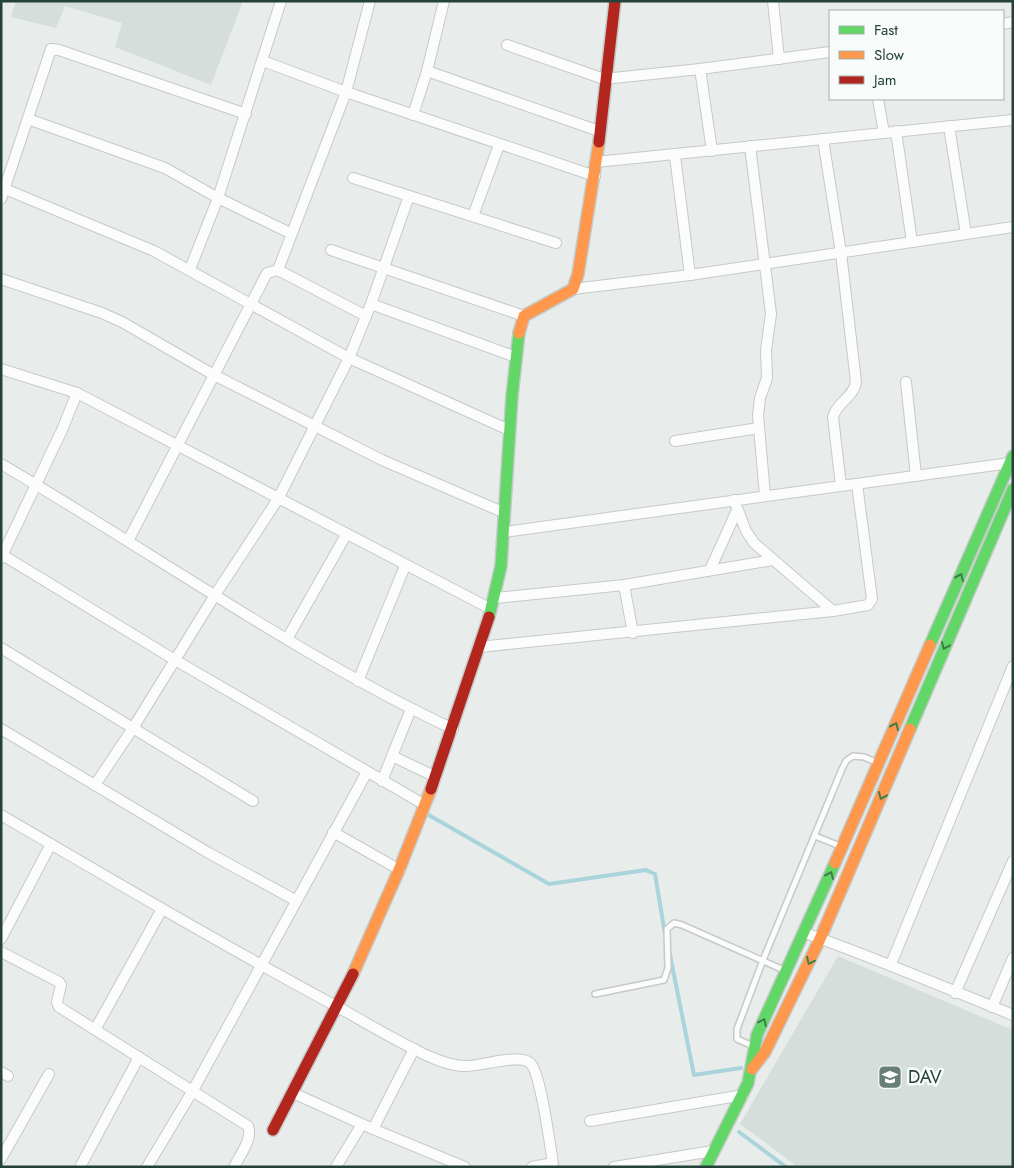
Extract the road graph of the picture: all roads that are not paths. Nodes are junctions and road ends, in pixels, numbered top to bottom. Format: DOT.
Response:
graph roads {
  1 [pos="280,1"];
  2 [pos="370,1"];
  3 [pos="444,1"];
  4 [pos="615,1"];
  5 [pos="773,1"];
  6 [pos="507,45"];
  7 [pos="829,52"];
  8 [pos="780,58"];
  9 [pos="263,61"];
  10 [pos="700,69"];
  11 [pos="427,71"];
  12 [pos="604,79"];
  13 [pos="346,92"];
  14 [pos="878,100"];
  15 [pos="246,114"];
  16 [pos="413,115"];
  17 [pos="28,120"];
  18 [pos="1013,120"];
  19 [pos="949,126"];
  20 [pos="600,131"];
  21 [pos="896,131"];
  22 [pos="884,132"];
  23 [pos="823,139"];
  24 [pos="499,144"];
  25 [pos="750,146"];
  26 [pos="712,151"];
  27 [pos="675,156"];
  28 [pos="596,162"];
  29 [pos="595,176"];
  30 [pos="353,178"];
  31 [pos="3,194"];
  32 [pos="409,196"];
  33 [pos="218,198"];
  34 [pos="473,216"];
  35 [pos="1013,227"];
  36 [pos="290,233"];
  37 [pos="966,234"];
  38 [pos="912,242"];
  39 [pos="556,243"];
  40 [pos="331,250"];
  41 [pos="841,253"];
  42 [pos="765,264"];
  43 [pos="383,268"];
  44 [pos="190,269"];
  45 [pos="278,270"];
  46 [pos="690,275"];
  47 [pos="1,279"];
  48 [pos="573,289"];
  49 [pos="253,304"];
  50 [pos="371,304"];
  51 [pos="366,316"];
  52 [pos="524,316"];
  53 [pos="349,358"];
  54 [pos="516,358"];
  55 [pos="1,369"];
  56 [pos="214,375"];
  57 [pos="906,382"];
  58 [pos="77,393"];
  59 [pos="314,426"];
  60 [pos="759,428"];
  61 [pos="509,430"];
  62 [pos="675,441"];
  63 [pos="178,444"];
  64 [pos="1011,459"];
  65 [pos="1,464"];
  66 [pos="916,476"];
  67 [pos="37,484"];
  68 [pos="857,484"];
  69 [pos="841,486"];
  70 [pos="1013,489"];
  71 [pos="766,496"];
  72 [pos="278,499"];
  73 [pos="736,505"];
  74 [pos="505,513"];
  75 [pos="504,532"];
  76 [pos="346,535"];
  77 [pos="128,541"];
  78 [pos="2,555"];
  79 [pos="774,560"];
  80 [pos="405,566"];
  81 [pos="710,570"];
  82 [pos="624,585"];
  83 [pos="215,595"];
  84 [pos="493,604"];
  85 [pos="833,611"];
  86 [pos="632,632"];
  87 [pos="287,639"];
  88 [pos="479,647"];
  89 [pos="1,648"];
  90 [pos="175,660"];
  91 [pos="1013,666"];
  92 [pos="358,681"];
  93 [pos="411,709"];
  94 [pos="133,728"];
  95 [pos="1,729"];
  96 [pos="453,729"];
  97 [pos="392,756"];
  98 [pos="879,764"];
  99 [pos="367,772"];
  100 [pos="436,777"];
  101 [pos="382,781"];
  102 [pos="94,785"];
  103 [pos="253,801"];
  104 [pos="424,805"];
  105 [pos="1,815"];
  106 [pos="333,832"];
  107 [pos="814,836"];
  108 [pos="51,844"];
  109 [pos="843,847"];
  110 [pos="1013,861"];
  111 [pos="400,870"];
  112 [pos="295,900"];
  113 [pos="162,909"];
  114 [pos="805,933"];
  115 [pos="1,939"];
  116 [pos="820,939"];
  117 [pos="1,952"];
  118 [pos="1013,958"];
  119 [pos="763,960"];
  120 [pos="891,964"];
  121 [pos="261,966"];
  122 [pos="787,971"];
  123 [pos="955,993"];
  124 [pos="595,994"];
  125 [pos="337,1007"];
  126 [pos="992,1007"];
  127 [pos="1013,1015"];
  128 [pos="96,1028"];
  129 [pos="753,1046"];
  130 [pos="414,1049"];
  131 [pos="139,1057"];
  132 [pos="752,1069"];
  133 [pos="49,1074"];
  134 [pos="192,1092"];
  135 [pos="293,1093"];
  136 [pos="743,1095"];
  137 [pos="590,1121"];
  138 [pos="362,1124"];
  139 [pos="273,1130"];
  140 [pos="373,1130"];
  141 [pos="713,1151"];
  142 [pos="1,1159"];
  143 [pos="446,1164"];
  144 [pos="553,1165"];
  145 [pos="80,1167"];
  146 [pos="147,1167"];
  147 [pos="234,1167"];
  148 [pos="336,1167"];
  149 [pos="465,1167"];
  150 [pos="532,1167"];
  151 [pos="614,1167"];
  152 [pos="706,1167"];
  1 -- 9 [label="street"];
  2 -- 13 [label="street"];
  3 -- 11 [label="street"];
  4 -- 12 [label="street"];
  5 -- 8 [label="street"];
  6 -- 12 [label="street"];
  7 -- 8 [label="street"];
  8 -- 10 [label="street"];
  9 -- 13 [label="street"];
  9 -- 15 [label="street"];
  10 -- 12 [label="street"];
  10 -- 26 [label="street"];
  11 -- 16 [label="street"];
  11 -- 20 [label="street"];
  12 -- 20 [label="street"];
  13 -- 16 [label="street"];
  13 -- 36 [label="street"];
  14 -- 22 [label="street"];
  15 -- 17 [label="street"];
  15 -- 33 [label="street"];
  16 -- 24 [label="street"];
  17 -- 31 [label="street"];
  17 -- 33 [label="street"];
  18 -- 19 [label="street"];
  19 -- 21 [label="street"];
  19 -- 37 [label="street"];
  20 -- 28 [label="street"];
  21 -- 22 [label="street"];
  21 -- 38 [label="street"];
  22 -- 23 [label="street"];
  23 -- 25 [label="street"];
  23 -- 41 [label="street"];
  24 -- 29 [label="street"];
  24 -- 34 [label="street"];
  25 -- 26 [label="street"];
  25 -- 42 [label="street"];
  26 -- 27 [label="street"];
  27 -- 28 [label="street"];
  27 -- 46 [label="street"];
  28 -- 29 [label="street"];
  29 -- 48 [label="street"];
  30 -- 32 [label="street"];
  31 -- 44 [label="street"];
  32 -- 34 [label="street"];
  32 -- 43 [label="street"];
  33 -- 36 [label="street"];
  33 -- 44 [label="street"];
  34 -- 39 [label="street"];
  35 -- 37 [label="street"];
  36 -- 45 [label="street"];
  37 -- 38 [label="street"];
  38 -- 41 [label="street"];
  40 -- 43 [label="street"];
  41 -- 42 [label="street"];
  41 -- 69 [label="street"];
  42 -- 46 [label="street"];
  42 -- 60 [label="street"];
  43 -- 50 [label="street"];
  43 -- 52 [label="street"];
  44 -- 49 [label="street"];
  45 -- 49 [label="street"];
  45 -- 51 [label="street"];
  46 -- 48 [label="street"];
  47 -- 56 [label="street"];
  48 -- 52 [label="street"];
  49 -- 53 [label="street"];
  49 -- 56 [label="street"];
  50 -- 51 [label="street"];
  50 -- 54 [label="street"];
  51 -- 53 [label="street"];
  52 -- 54 [label="street"];
  53 -- 59 [label="street"];
  53 -- 61 [label="street"];
  54 -- 61 [label="street"];
  55 -- 58 [label="street"];
  56 -- 59 [label="street"];
  56 -- 63 [label="street"];
  57 -- 66 [label="street"];
  58 -- 63 [label="street"];
  58 -- 67 [label="street"];
  59 -- 72 [label="street"];
  59 -- 74 [label="street"];
  60 -- 62 [label="street"];
  60 -- 71 [label="street"];
  61 -- 74 [label="street"];
  63 -- 72 [label="street"];
  63 -- 77 [label="street"];
  64 -- 66 [label="street"];
  98 -- 64 [label="street, one-way"];
  65 -- 67 [label="street"];
  66 -- 68 [label="street"];
  67 -- 77 [label="street"];
  67 -- 78 [label="street"];
  68 -- 69 [label="street"];
  68 -- 85 [label="street"];
  69 -- 71 [label="street"];
  70 -- 116 [label="street, one-way"];
  71 -- 73 [label="street"];
  72 -- 76 [label="street"];
  72 -- 83 [label="street"];
  73 -- 75 [label="street"];
  73 -- 79 [label="street"];
  73 -- 81 [label="street"];
  74 -- 75 [label="street"];
  75 -- 84 [label="street"];
  76 -- 80 [label="street"];
  76 -- 87 [label="street"];
  77 -- 83 [label="street"];
  78 -- 90 [label="street"];
  79 -- 81 [label="street"];
  79 -- 85 [label="street"];
  80 -- 84 [label="street"];
  80 -- 92 [label="street"];
  81 -- 82 [label="street"];
  82 -- 84 [label="street"];
  82 -- 86 [label="street"];
  83 -- 87 [label="street"];
  83 -- 90 [label="street"];
  84 -- 88 [label="street"];
  85 -- 86 [label="street"];
  86 -- 88 [label="street"];
  87 -- 92 [label="street"];
  88 -- 96 [label="street"];
  89 -- 94 [label="street"];
  90 -- 94 [label="street"];
  90 -- 99 [label="street"];
  91 -- 120 [label="street"];
  92 -- 93 [label="street"];
  93 -- 96 [label="street"];
  93 -- 97 [label="street"];
  94 -- 102 [label="street"];
  94 -- 103 [label="street"];
  95 -- 102 [label="street"];
  96 -- 100 [label="street"];
  97 -- 100 [label="street"];
  97 -- 101 [label="street"];
  98 -- 107 [label="lane"];
  98 -- 109 [label="street"];
  99 -- 101 [label="street"];
  99 -- 106 [label="street"];
  100 -- 104 [label="street"];
  101 -- 104 [label="street"];
  102 -- 112 [label="street"];
  104 -- 111 [label="street"];
  105 -- 108 [label="street"];
  106 -- 111 [label="street"];
  106 -- 112 [label="street"];
  107 -- 109 [label="lane"];
  107 -- 119 [label="lane"];
  108 -- 113 [label="street"];
  108 -- 115 [label="street"];
  114 -- 109 [label="street, one-way"];
  110 -- 123 [label="street"];
  111 -- 125 [label="street"];
  112 -- 121 [label="street"];
  113 -- 121 [label="street"];
  113 -- 128 [label="street"];
  114 -- 116 [label="street"];
  114 -- 122 [label="street"];
  116 -- 120 [label="street"];
  116 -- 132 [label="street, one-way"];
  117 -- 128 [label="street"];
  118 -- 126 [label="street"];
  119 -- 122 [label="lane"];
  119 -- 124 [label="lane"];
  119 -- 129 [label="lane"];
  120 -- 123 [label="street"];
  121 -- 125 [label="street"];
  121 -- 134 [label="street"];
  129 -- 122 [label="street, one-way"];
  123 -- 126 [label="street"];
  125 -- 130 [label="street"];
  125 -- 135 [label="street"];
  126 -- 127 [label="street"];
  128 -- 131 [label="street"];
  129 -- 132 [label="street"];
  130 -- 140 [label="street"];
  130 -- 144 [label="street"];
  131 -- 134 [label="street"];
  131 -- 145 [label="street"];
  132 -- 136 [label="street"];
  133 -- 142 [label="street"];
  134 -- 146 [label="street"];
  134 -- 147 [label="street"];
  135 -- 138 [label="street"];
  135 -- 139 [label="street"];
  136 -- 137 [label="street"];
  136 -- 141 [label="street"];
  138 -- 140 [label="street"];
  138 -- 148 [label="street"];
  140 -- 143 [label="street"];
  141 -- 151 [label="street"];
  141 -- 152 [label="street"];
  143 -- 149 [label="street"];
  144 -- 150 [label="street"];
}
